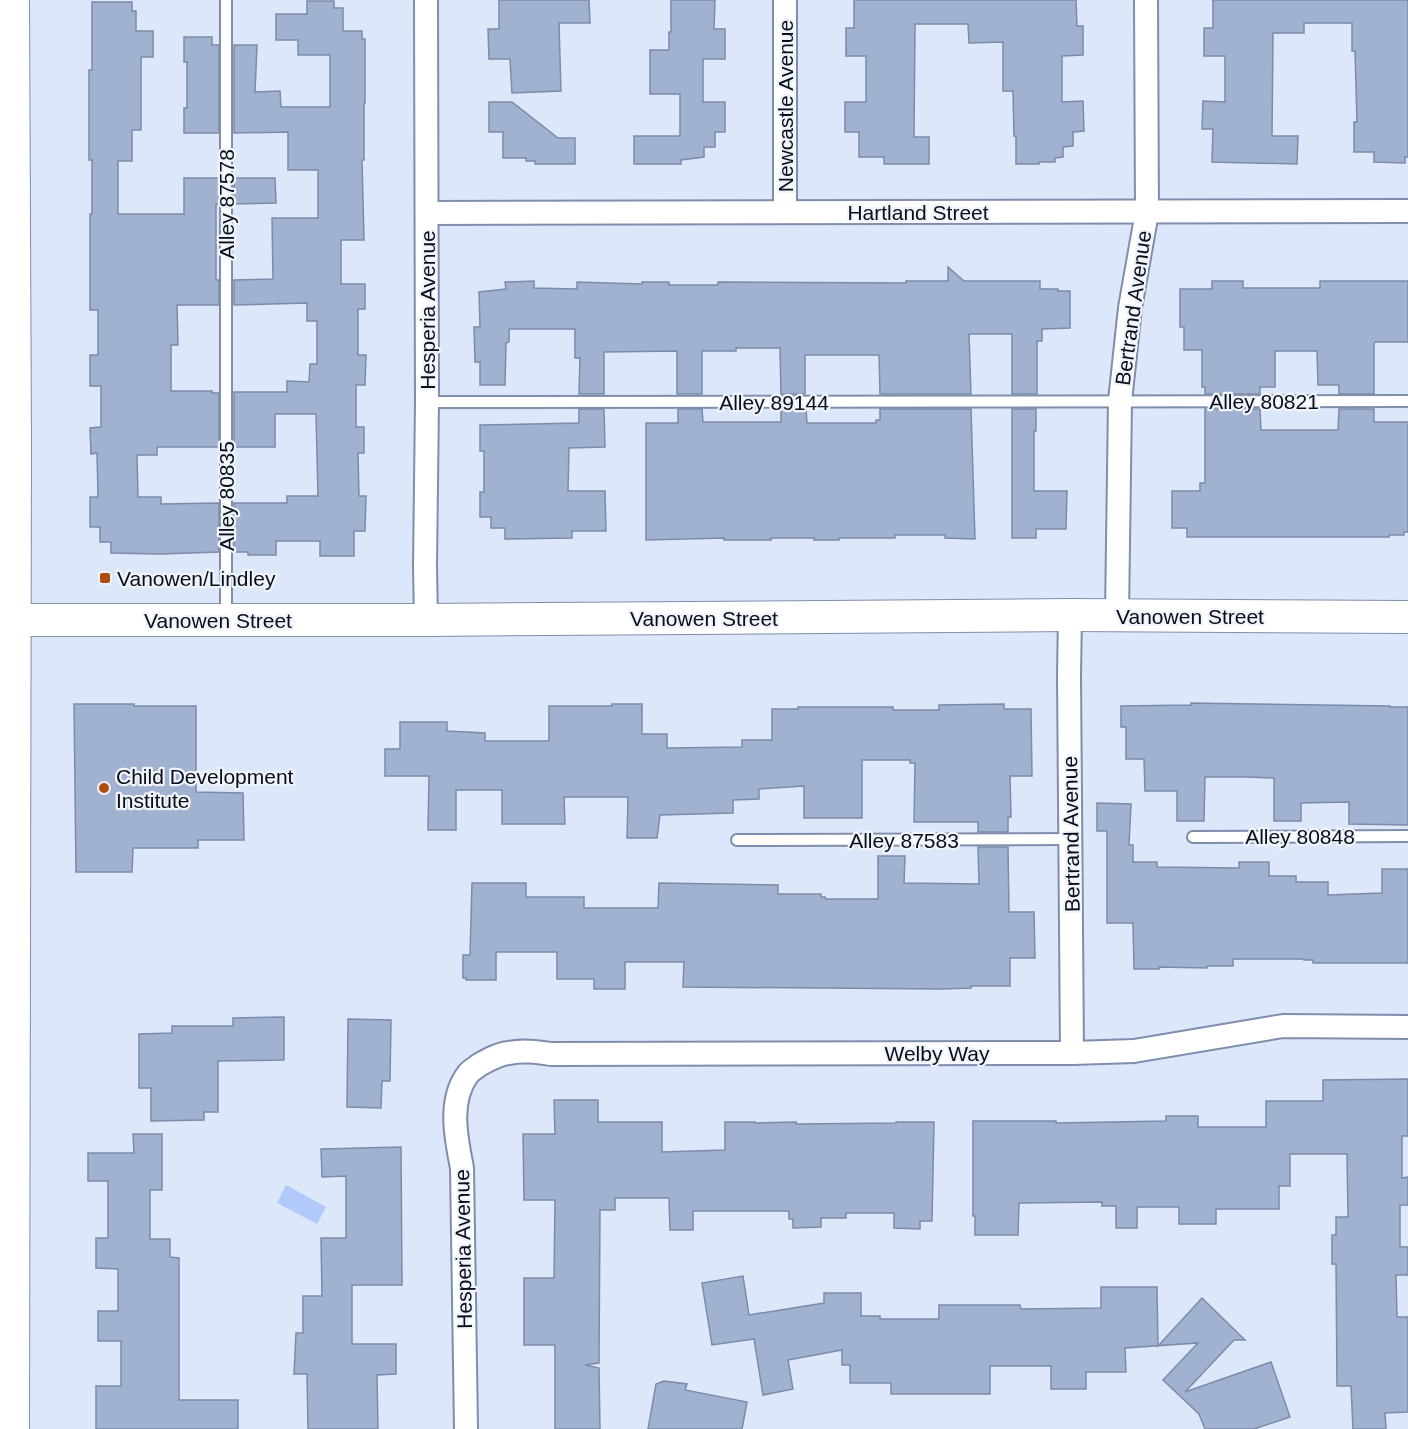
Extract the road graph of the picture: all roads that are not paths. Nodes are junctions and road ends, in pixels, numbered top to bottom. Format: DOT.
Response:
graph roads {
  1 [pos="13,0"];
  2 [pos="226,0"];
  3 [pos="426,0"];
  4 [pos="785,0"];
  5 [pos="1146,0"];
  6 [pos="1408,211"];
  7 [pos="785,212"];
  8 [pos="1147,212"];
  9 [pos="427,213"];
  10 [pos="1120,401"];
  11 [pos="1408,401"];
  12 [pos="427,402"];
  13 [pos="226,409"];
  14 [pos="1070,615"];
  15 [pos="1117,615"];
  16 [pos="1408,617"];
  17 [pos="7,620"];
  18 [pos="226,620"];
  19 [pos="426,620"];
  20 [pos="1408,836"];
  21 [pos="1193,837"];
  22 [pos="1071,839"];
  23 [pos="736,840"];
  24 [pos="1408,1027"];
  25 [pos="1072,1053"];
  26 [pos="469,1072"];
  27 [pos="13,1429"];
  28 [pos="466,1429"];
  1 -- 17 [label="main road"];
  2 -- 13 [label="lane, Alley 87578"];
  3 -- 9 [label="street, Hesperia Avenue"];
  4 -- 7 [label="street, Newcastle Avenue"];
  5 -- 8 [label="street, Bertrand Avenue"];
  6 -- 8 [label="street, Hartland Street"];
  7 -- 8 [label="street, Hartland Street"];
  7 -- 9 [label="street, Hartland Street"];
  8 -- 10 [label="street, Bertrand Avenue"];
  9 -- 12 [label="street, Hesperia Avenue"];
  10 -- 11 [label="lane, Alley 80821"];
  10 -- 12 [label="lane, Alley 89144"];
  10 -- 15 [label="street, Bertrand Avenue"];
  12 -- 19 [label="street, Hesperia Avenue"];
  13 -- 18 [label="lane, Alley 80835"];
  14 -- 15 [label="main road, Vanowen Street"];
  14 -- 19 [label="main road, Vanowen Street"];
  14 -- 22 [label="street, Bertrand Avenue"];
  15 -- 16 [label="main road, Vanowen Street"];
  17 -- 18 [label="main road, Vanowen Street"];
  17 -- 27 [label="main road"];
  18 -- 19 [label="main road, Vanowen Street"];
  20 -- 21 [label="lane, Alley 80848"];
  22 -- 23 [label="lane, Alley 87583"];
  22 -- 25 [label="street, Bertrand Avenue"];
  24 -- 25 [label="street, Welby Way"];
  25 -- 26 [label="street, Welby Way"];
  26 -- 28 [label="street, Hesperia Avenue"];
}
